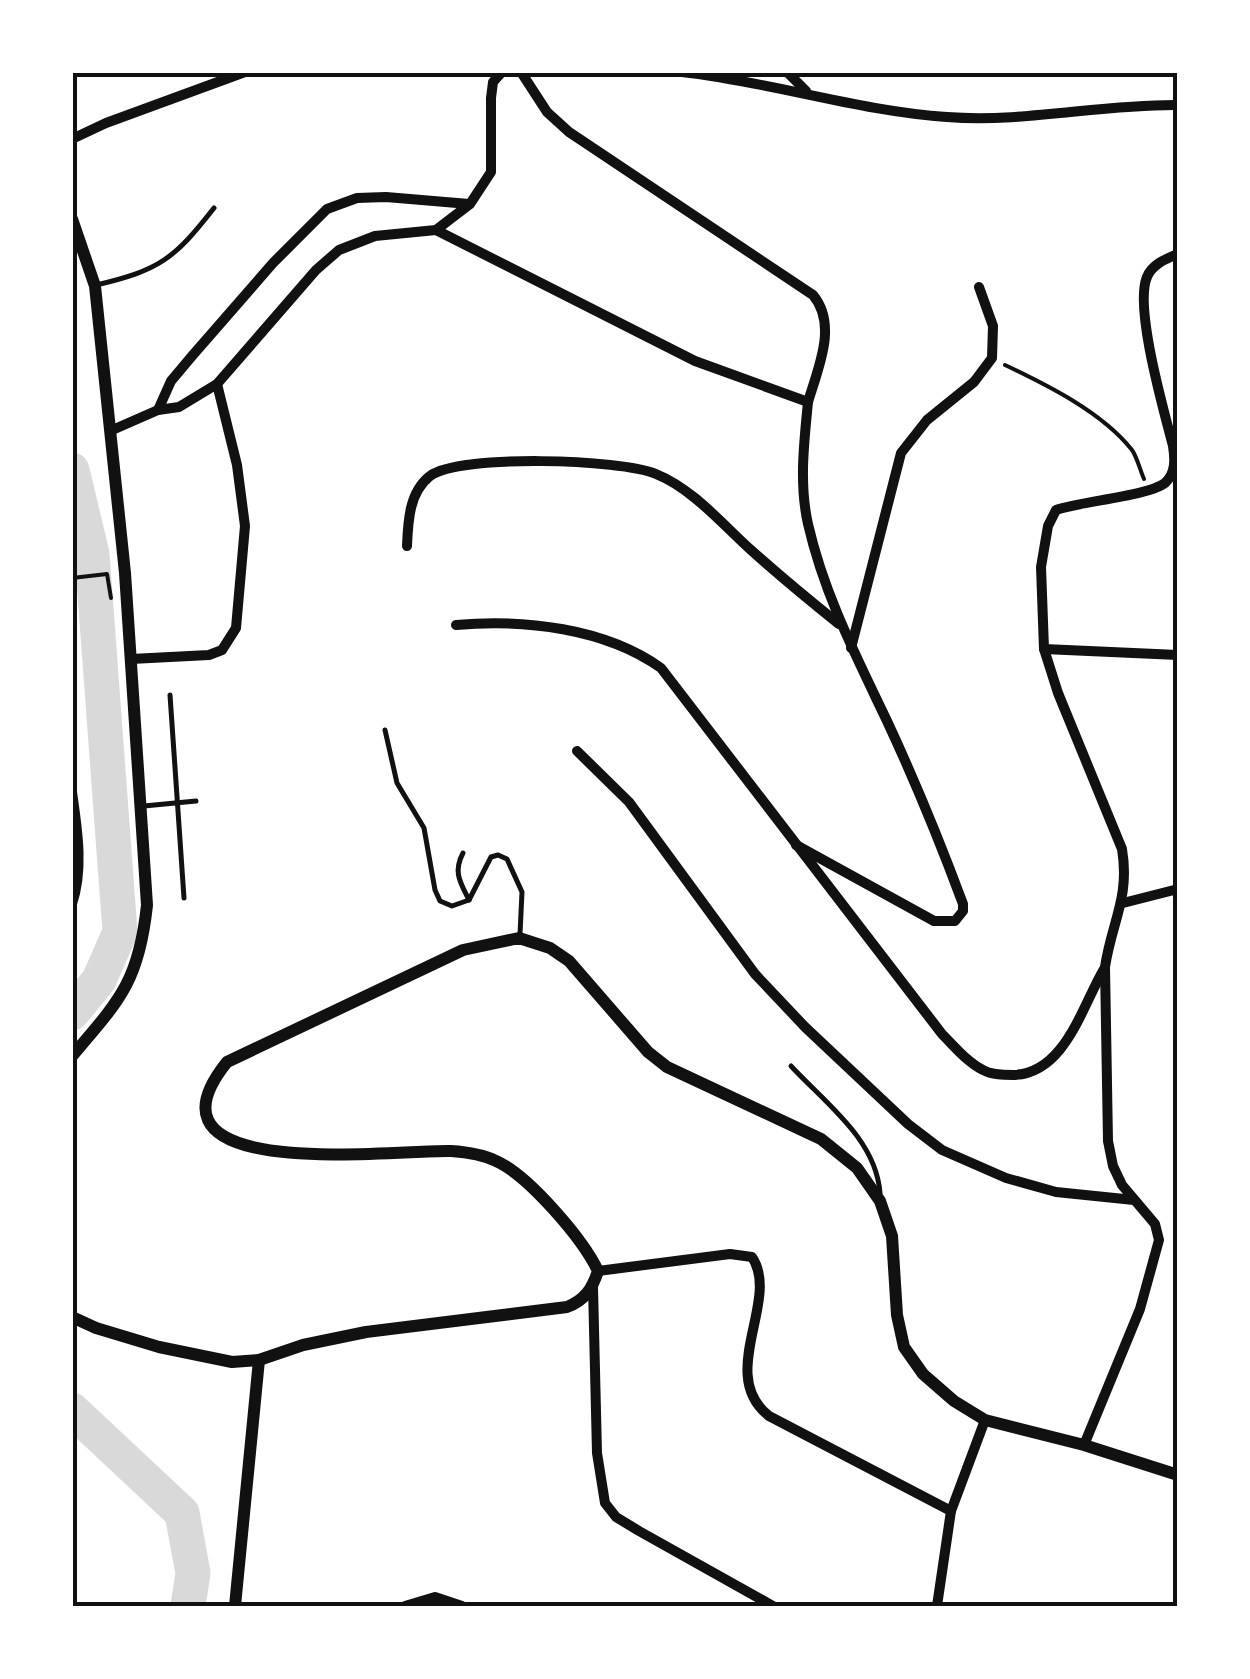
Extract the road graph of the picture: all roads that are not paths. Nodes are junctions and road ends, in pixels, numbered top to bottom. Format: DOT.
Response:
graph roads {
  1 [pos="245,72"];
  2 [pos="502,72"];
  3 [pos="521,72"];
  4 [pos="682,72"];
  5 [pos="787,72"];
  6 [pos="807,92"];
  7 [pos="1178,106"];
  8 [pos="72,139"];
  9 [pos="470,204"];
  10 [pos="214,208"];
  11 [pos="72,219"];
  12 [pos="436,230"];
  13 [pos="1178,254"];
  14 [pos="94,286"];
  15 [pos="979,287"];
  16 [pos="217,384"];
  17 [pos="808,402"];
  18 [pos="158,410"];
  19 [pos="110,431"];
  20 [pos="407,546"];
  21 [pos="456,625"];
  22 [pos="840,625"];
  23 [pos="852,648"];
  24 [pos="1044,649"];
  25 [pos="1178,655"];
  26 [pos="130,659"];
  27 [pos="170,695"];
  28 [pos="385,730"];
  29 [pos="577,752"];
  30 [pos="72,792"];
  31 [pos="196,801"];
  32 [pos="179,802"];
  33 [pos="141,806"];
  34 [pos="796,845"];
  35 [pos="463,853"];
  36 [pos="1178,889"];
  37 [pos="184,898"];
  38 [pos="469,900"];
  39 [pos="72,904"];
  40 [pos="1123,904"];
  41 [pos="520,938"];
  42 [pos="1106,967"];
  43 [pos="72,1056"];
  44 [pos="790,1066"];
  45 [pos="1134,1200"];
  46 [pos="880,1201"];
  47 [pos="598,1272"];
  48 [pos="593,1287"];
  49 [pos="72,1317"];
  50 [pos="259,1360"];
  51 [pos="985,1420"];
  52 [pos="1084,1445"];
  53 [pos="1178,1475"];
  54 [pos="951,1511"];
  55 [pos="235,1606"];
  56 [pos="405,1606"];
  57 [pos="462,1606"];
  58 [pos="772,1606"];
  59 [pos="936,1606"];
  1 -- 8 [label="street"];
  2 -- 9 [label="street"];
  3 -- 17 [label="street"];
  4 -- 6 [label="street"];
  5 -- 6 [label="street"];
  6 -- 7 [label="street"];
  9 -- 12 [label="street"];
  9 -- 18 [label="street"];
  10 -- 14 [label="lane"];
  11 -- 14 [label="street"];
  12 -- 16 [label="street"];
  12 -- 17 [label="street"];
  13 -- 24 [label="street"];
  14 -- 19 [label="street"];
  15 -- 23 [label="street"];
  16 -- 18 [label="street"];
  16 -- 26 [label="street"];
  17 -- 22 [label="street"];
  18 -- 19 [label="street"];
  19 -- 26 [label="street"];
  20 -- 22 [label="street"];
  21 -- 34 [label="street"];
  22 -- 23 [label="street"];
  23 -- 34 [label="street"];
  24 -- 25 [label="street"];
  24 -- 40 [label="street"];
  26 -- 33 [label="street"];
  27 -- 32 [label="lane"];
  28 -- 38 [label="lane"];
  29 -- 45 [label="street"];
  30 -- 39 [label="street"];
  31 -- 32 [label="lane"];
  32 -- 33 [label="lane"];
  32 -- 37 [label="lane"];
  33 -- 43 [label="street"];
  34 -- 42 [label="street"];
  35 -- 38 [label="lane"];
  36 -- 40 [label="street"];
  38 -- 41 [label="lane"];
  40 -- 42 [label="street"];
  41 -- 46 [label="street"];
  41 -- 47 [label="street"];
  42 -- 45 [label="street"];
  44 -- 46 [label="lane"];
  45 -- 52 [label="street"];
  46 -- 51 [label="street"];
  47 -- 48 [label="street"];
  47 -- 54 [label="street"];
  48 -- 50 [label="street"];
  48 -- 58 [label="street"];
  49 -- 50 [label="street"];
  50 -- 55 [label="street"];
  51 -- 52 [label="street"];
  51 -- 54 [label="street"];
  52 -- 53 [label="street"];
  54 -- 59 [label="street"];
  56 -- 57 [label="street"];
}
